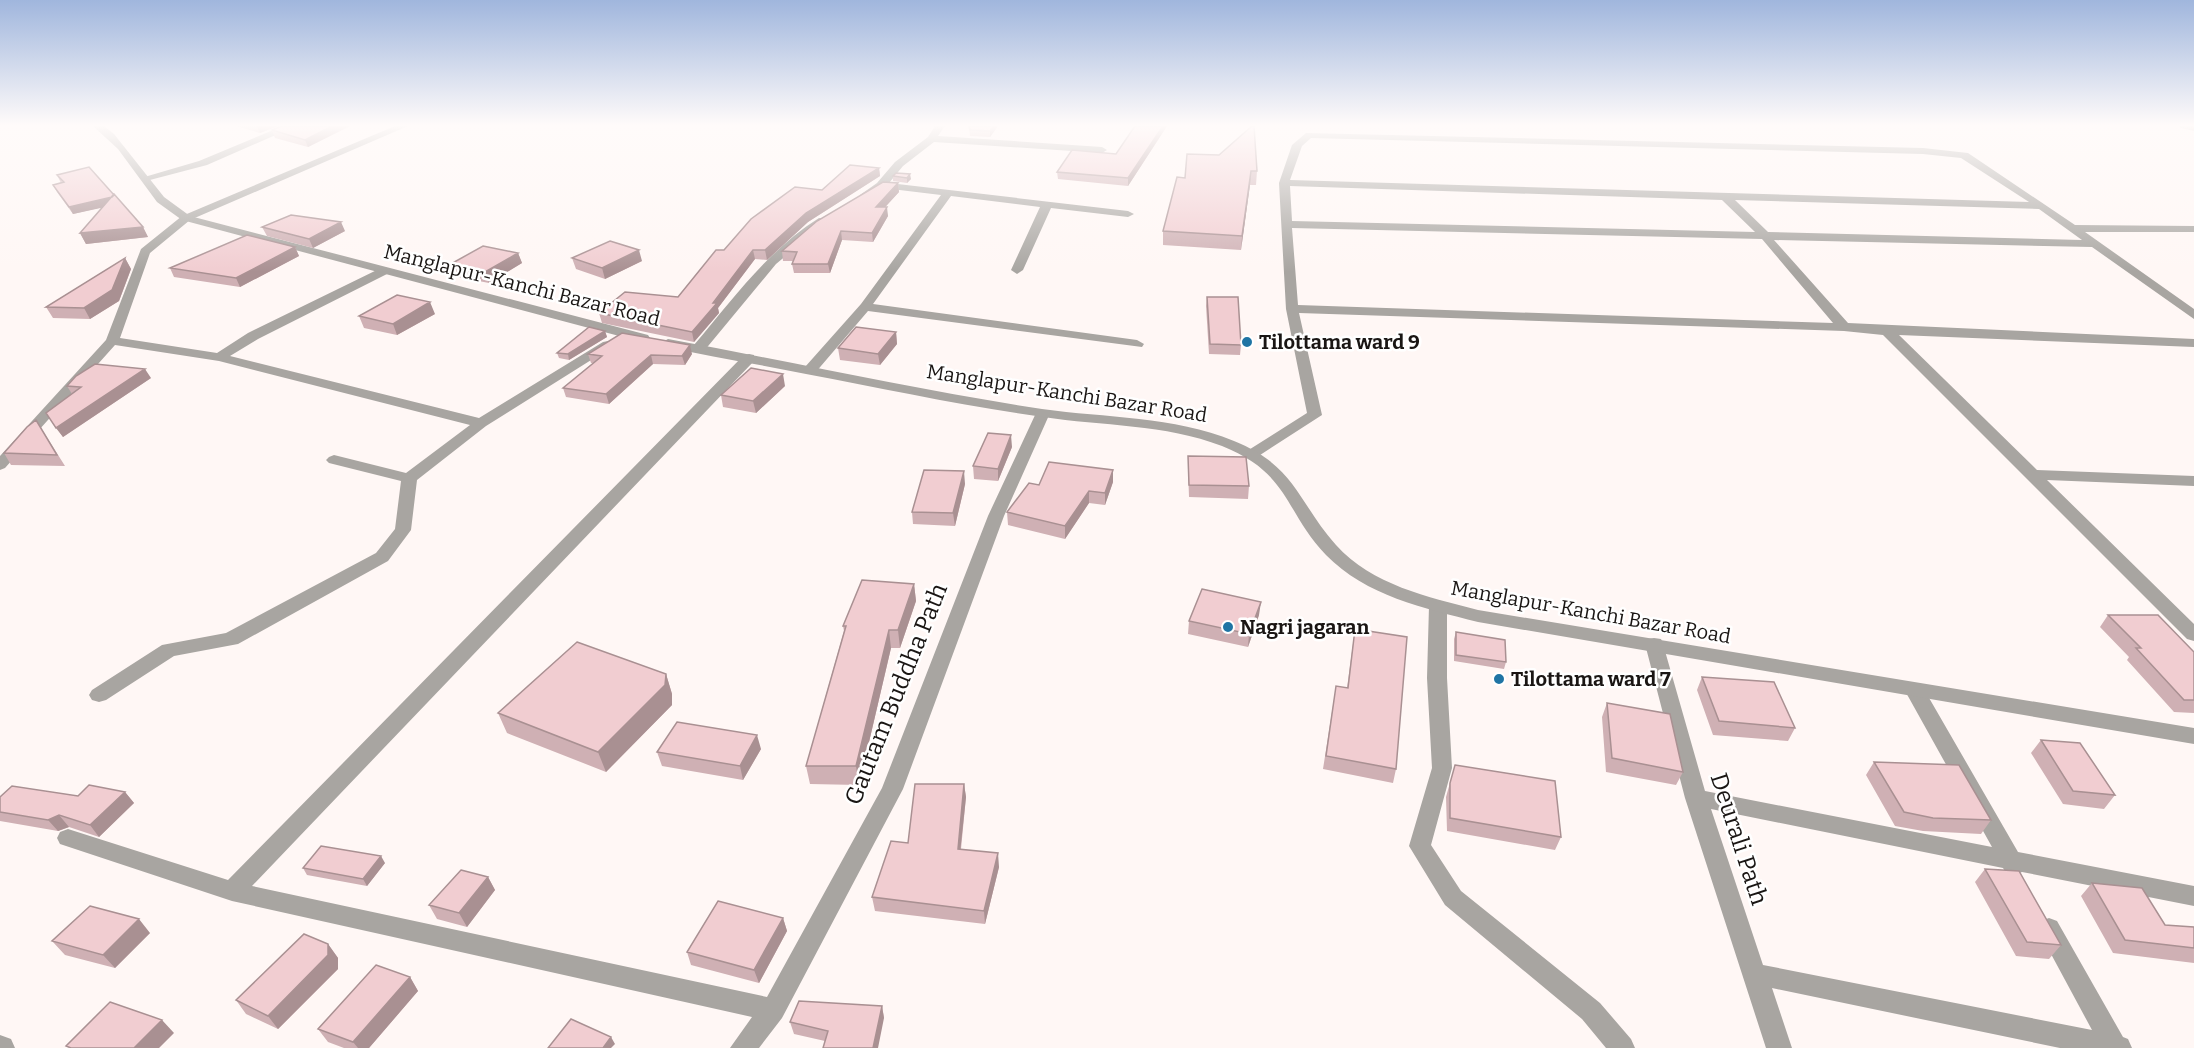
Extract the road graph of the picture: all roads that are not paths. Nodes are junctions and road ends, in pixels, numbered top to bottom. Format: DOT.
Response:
graph roads {
  1 [pos="144,175"];
  2 [pos="158,175"];
  3 [pos="288,175"];
  4 [pos="890,175"];
  5 [pos="1287,175"];
  6 [pos="1995,175"];
  7 [pos="146,178"];
  8 [pos="1284,183"];
  9 [pos="881,185"];
  10 [pos="948,193"];
  11 [pos="1725,196"];
  12 [pos="853,203"];
  13 [pos="1047,204"];
  14 [pos="2042,206"];
  15 [pos="833,214"];
  16 [pos="1128,214"];
  17 [pos="186,218"];
  18 [pos="1286,224"];
  19 [pos="2072,228"];
  20 [pos="2193,229"];
  21 [pos="1765,236"];
  22 [pos="2094,244"];
  23 [pos="1017,270"];
  24 [pos="383,271"];
  25 [pos="865,307"];
  26 [pos="1293,309"];
  27 [pos="2194,315"];
  28 [pos="1844,327"];
  29 [pos="1887,332"];
  30 [pos="624,335"];
  31 [pos="112,341"];
  32 [pos="2194,343"];
  33 [pos="1137,344"];
  34 [pos="699,348"];
  35 [pos="219,357"];
  36 [pos="749,358"];
  37 [pos="810,370"];
  38 [pos="1043,412"];
  39 [pos="481,423"];
  40 [pos="1252,454"];
  41 [pos="334,460"];
  42 [pos="0,465"];
  43 [pos="2033,475"];
  44 [pos="409,478"];
  45 [pos="2194,481"];
  46 [pos="1438,606"];
  47 [pos="2194,634"];
  48 [pos="1654,645"];
  49 [pos="1914,689"];
  50 [pos="99,695"];
  51 [pos="2194,736"];
  52 [pos="1696,798"];
  53 [pos="68,838"];
  54 [pos="2012,861"];
  55 [pos="2023,882"];
  56 [pos="232,891"];
  57 [pos="2194,896"];
  58 [pos="2040,913"];
  59 [pos="1755,974"];
  60 [pos="773,1010"];
  61 [pos="742,1048"];
  62 [pos="1622,1048"];
  63 [pos="1779,1048"];
  64 [pos="2116,1048"];
  1 -- 7 [label="street, Manglapur-Kanchi Bazar Road"];
  2 -- 7 [label="street"];
  3 -- 17 [label="street"];
  4 -- 9 [label="street"];
  5 -- 8 [label="street"];
  6 -- 14 [label="street"];
  7 -- 17 [label="street, Manglapur-Kanchi Bazar Road"];
  8 -- 11 [label="street"];
  8 -- 18 [label="street"];
  9 -- 10 [label="street"];
  9 -- 12 [label="street"];
  10 -- 13 [label="street"];
  10 -- 25 [label="street"];
  11 -- 14 [label="street"];
  11 -- 21 [label="street"];
  13 -- 16 [label="street"];
  13 -- 23 [label="street"];
  14 -- 19 [label="street"];
  15 -- 34 [label="street"];
  17 -- 24 [label="street, Manglapur-Kanchi Bazar Road"];
  17 -- 31 [label="street"];
  18 -- 21 [label="street"];
  18 -- 26 [label="street"];
  19 -- 20 [label="street"];
  19 -- 22 [label="street"];
  21 -- 22 [label="street"];
  21 -- 28 [label="street"];
  22 -- 27 [label="street"];
  24 -- 30 [label="street, Manglapur-Kanchi Bazar Road"];
  24 -- 35 [label="street"];
  25 -- 33 [label="street"];
  25 -- 37 [label="street"];
  26 -- 28 [label="street"];
  26 -- 40 [label="street"];
  28 -- 29 [label="street"];
  29 -- 32 [label="street"];
  29 -- 43 [label="street"];
  30 -- 34 [label="street, Manglapur-Kanchi Bazar Road"];
  30 -- 39 [label="street"];
  31 -- 35 [label="street"];
  31 -- 42 [label="street"];
  34 -- 36 [label="street, Manglapur-Kanchi Bazar Road"];
  35 -- 39 [label="street"];
  36 -- 37 [label="street, Manglapur-Kanchi Bazar Road"];
  36 -- 56 [label="street"];
  37 -- 38 [label="street, Manglapur-Kanchi Bazar Road"];
  38 -- 40 [label="street, Manglapur-Kanchi Bazar Road"];
  38 -- 60 [label="street, Gautam Buddha Path"];
  39 -- 44 [label="street"];
  40 -- 46 [label="street, Manglapur-Kanchi Bazar Road"];
  41 -- 44 [label="street"];
  43 -- 45 [label="street"];
  43 -- 47 [label="street"];
  44 -- 50 [label="street"];
  46 -- 48 [label="street, Manglapur-Kanchi Bazar Road"];
  46 -- 62 [label="street"];
  48 -- 49 [label="street, Manglapur-Kanchi Bazar Road"];
  48 -- 52 [label="street, Deurali Path"];
  49 -- 51 [label="street, Manglapur-Kanchi Bazar Road"];
  49 -- 54 [label="street"];
  52 -- 54 [label="street"];
  52 -- 59 [label="street, Deurali Path"];
  53 -- 56 [label="street"];
  54 -- 55 [label="street"];
  54 -- 57 [label="street"];
  56 -- 60 [label="street"];
  58 -- 64 [label="street"];
  59 -- 63 [label="street, Deurali Path"];
  59 -- 64 [label="street"];
  60 -- 61 [label="street, Gautam Buddha Path"];
}
